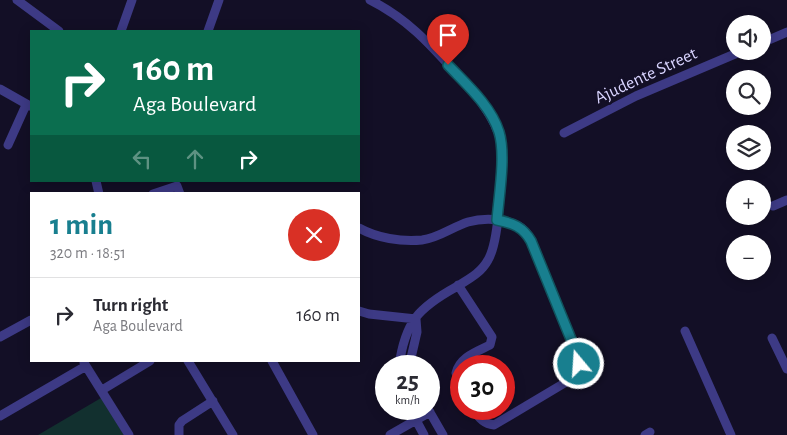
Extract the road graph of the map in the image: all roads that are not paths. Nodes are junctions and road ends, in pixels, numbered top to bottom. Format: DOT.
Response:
graph roads {
  1 [pos="17,0"];
  2 [pos="132,0"];
  3 [pos="219,0"];
  4 [pos="370,0"];
  5 [pos="58,30"];
  6 [pos="121,30"];
  7 [pos="208,30"];
  8 [pos="787,32"];
  9 [pos="771,39"];
  10 [pos="726,58"];
  11 [pos="0,89"];
  12 [pos="29,106"];
  13 [pos="564,133"];
  14 [pos="8,145"];
  15 [pos="178,187"];
  16 [pos="160,192"];
  17 [pos="787,200"];
  18 [pos="773,206"];
  19 [pos="497,220"];
  20 [pos="360,228"];
  21 [pos="458,285"];
  22 [pos="360,311"];
  23 [pos="416,319"];
  24 [pos="30,321"];
  25 [pos="685,331"];
  26 [pos="0,337"];
  27 [pos="772,338"];
  28 [pos="401,355"];
  29 [pos="412,355"];
  30 [pos="470,355"];
  31 [pos="189,362"];
  32 [pos="273,362"];
  33 [pos="85,364"];
  34 [pos="136,365"];
  35 [pos="787,369"];
  36 [pos="102,390"];
  37 [pos="214,402"];
  38 [pos="515,413"];
  39 [pos="0,416"];
  40 [pos="415,420"];
  41 [pos="435,420"];
  42 [pos="482,420"];
  43 [pos="503,420"];
  44 [pos="129,435"];
  45 [pos="179,435"];
  46 [pos="233,435"];
  47 [pos="313,435"];
  48 [pos="390,435"];
  49 [pos="424,435"];
  50 [pos="443,435"];
  51 [pos="731,435"];
  1 -- 5 [label="street"];
  2 -- 6 [label="street"];
  3 -- 7 [label="street"];
  4 -- 19 [label="street"];
  8 -- 9 [label="street"];
  10 -- 13 [label="street, Ajudente Street"];
  11 -- 12 [label="street"];
  12 -- 14 [label="street"];
  15 -- 16 [label="street"];
  17 -- 18 [label="street"];
  19 -- 20 [label="street"];
  19 -- 21 [label="street"];
  19 -- 38 [label="street"];
  21 -- 23 [label="street"];
  21 -- 30 [label="street"];
  22 -- 23 [label="street"];
  23 -- 28 [label="street"];
  23 -- 29 [label="street"];
  24 -- 26 [label="street"];
  25 -- 51 [label="street"];
  27 -- 35 [label="street"];
  31 -- 37 [label="street"];
  32 -- 47 [label="street"];
  33 -- 36 [label="street"];
  33 -- 39 [label="street"];
  34 -- 36 [label="street"];
  36 -- 44 [label="street"];
  37 -- 45 [label="street"];
  37 -- 46 [label="street"];
  40 -- 48 [label="street"];
  40 -- 49 [label="street"];
  41 -- 50 [label="street"];
  42 -- 43 [label="street"];
}
